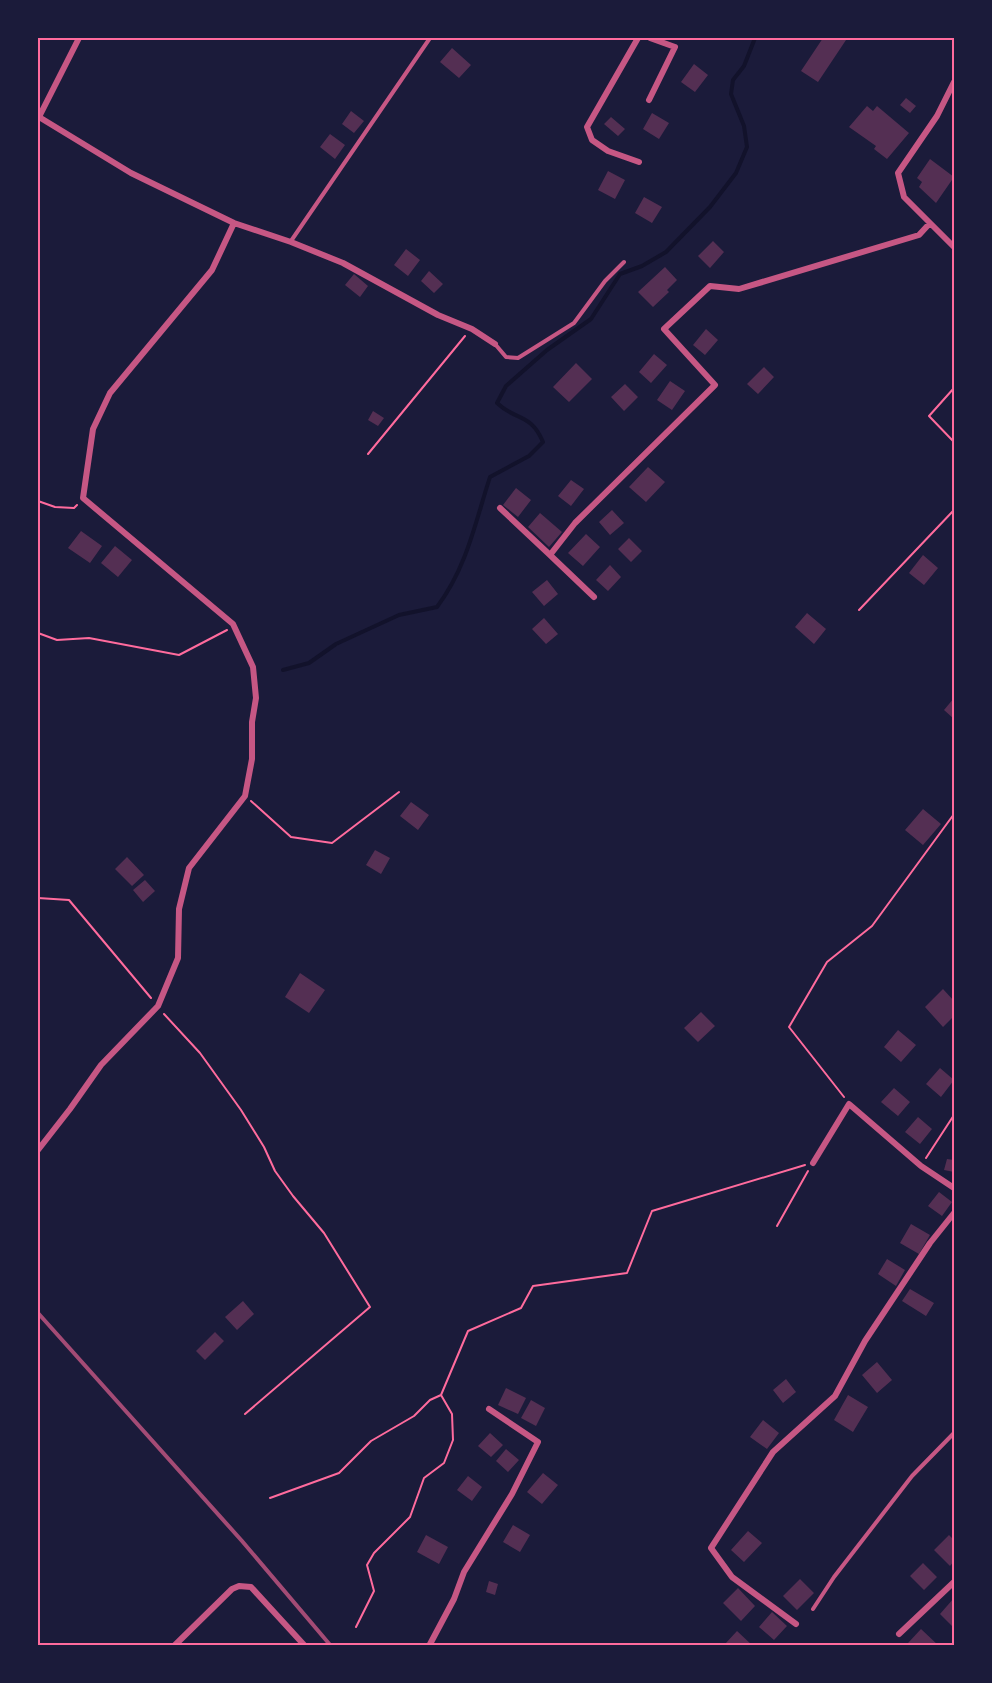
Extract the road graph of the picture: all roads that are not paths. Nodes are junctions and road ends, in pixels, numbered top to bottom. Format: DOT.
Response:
graph roads {
  1 [pos="79,38"];
  2 [pos="430,38"];
  3 [pos="638,38"];
  4 [pos="650,38"];
  5 [pos="954,82"];
  6 [pos="649,100"];
  7 [pos="639,162"];
  8 [pos="234,223"];
  9 [pos="930,223"];
  10 [pos="291,242"];
  11 [pos="954,247"];
  12 [pos="624,262"];
  13 [pos="495,344"];
  14 [pos="500,508"];
  15 [pos="550,555"];
  16 [pos="594,597"];
  17 [pos="38,1150"];
  18 [pos="813,1163"];
  19 [pos="954,1188"];
  20 [pos="954,1213"];
  21 [pos="489,1409"];
  22 [pos="954,1432"];
  23 [pos="954,1582"];
  24 [pos="813,1609"];
  25 [pos="796,1624"];
  26 [pos="899,1635"];
  27 [pos="174,1646"];
  28 [pos="305,1646"];
  29 [pos="429,1646"];
  1 -- 8 [label="street"];
  2 -- 10 [label="lane"];
  3 -- 7 [label="street"];
  4 -- 6 [label="street"];
  5 -- 9 [label="street"];
  8 -- 10 [label="street"];
  8 -- 17 [label="street"];
  9 -- 11 [label="street"];
  9 -- 15 [label="street"];
  10 -- 13 [label="street"];
  12 -- 13 [label="lane"];
  14 -- 15 [label="street"];
  15 -- 16 [label="street"];
  18 -- 19 [label="street"];
  20 -- 25 [label="street"];
  21 -- 29 [label="street"];
  22 -- 24 [label="lane"];
  23 -- 26 [label="street"];
  27 -- 28 [label="street"];
}
